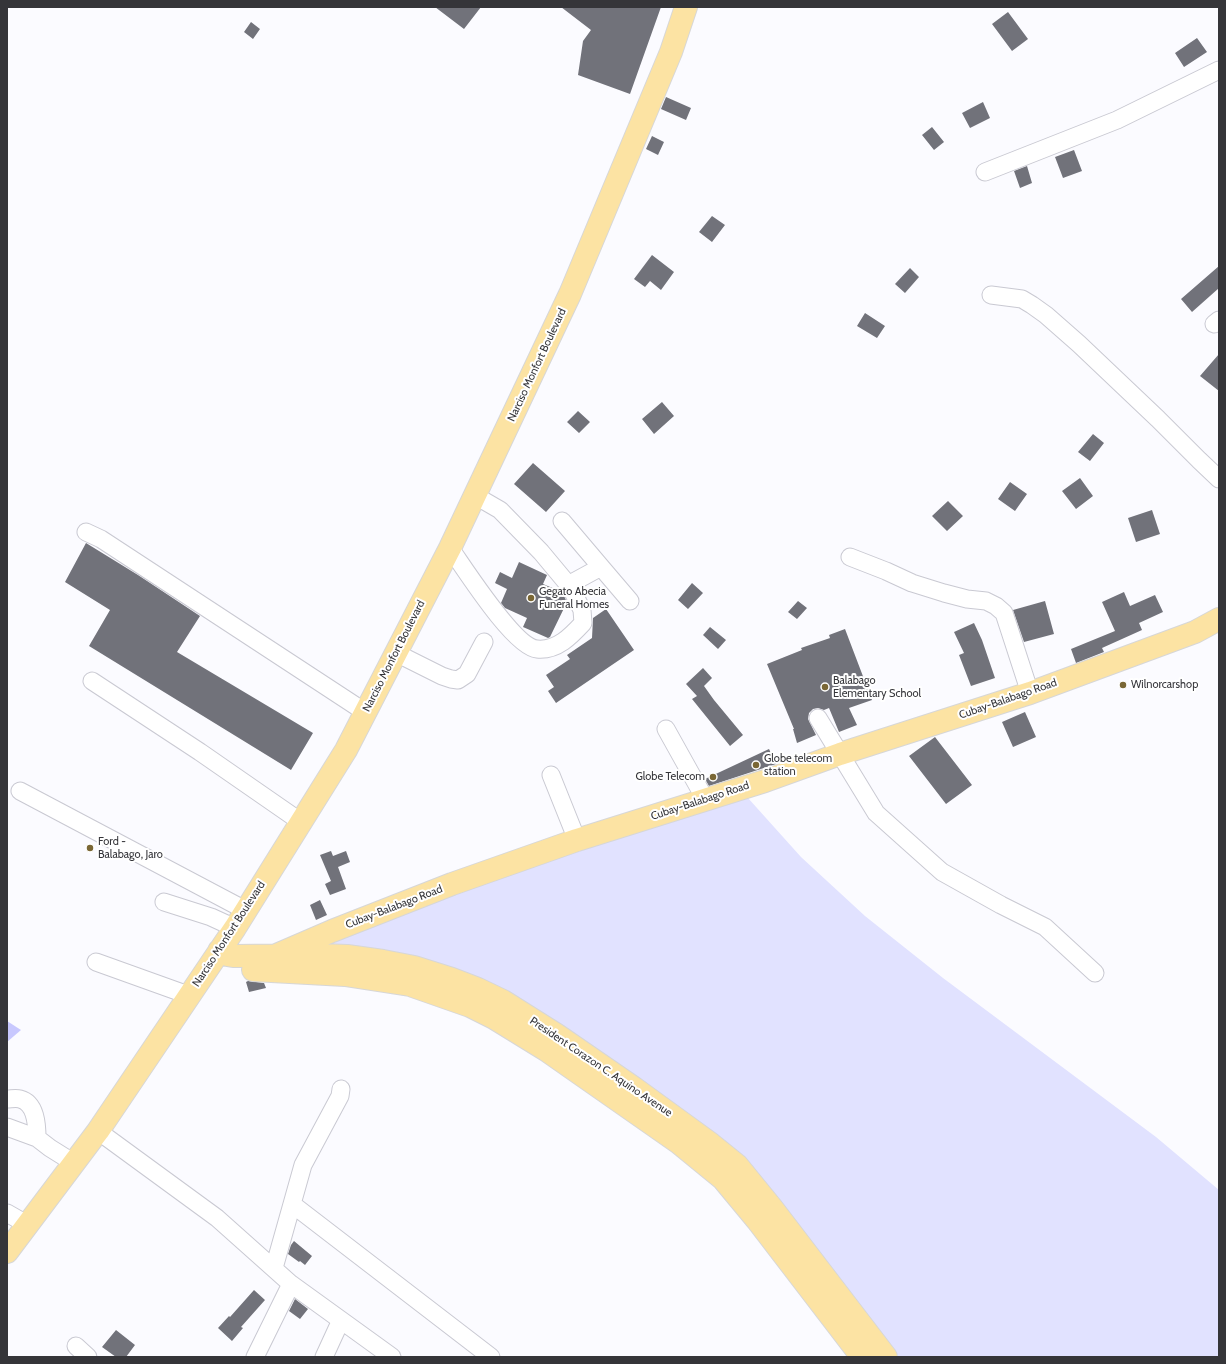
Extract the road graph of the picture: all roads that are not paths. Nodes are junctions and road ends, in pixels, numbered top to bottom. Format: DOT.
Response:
graph roads {
  1 [pos="686,7"];
  2 [pos="1219,70"];
  3 [pos="985,172"];
  4 [pos="991,295"];
  5 [pos="1219,479"];
  6 [pos="474,495"];
  7 [pos="562,521"];
  8 [pos="86,532"];
  9 [pos="450,548"];
  10 [pos="850,557"];
  11 [pos="602,567"];
  12 [pos="568,585"];
  13 [pos="630,601"];
  14 [pos="1219,619"];
  15 [pos="484,642"];
  16 [pos="396,652"];
  17 [pos="92,682"];
  18 [pos="1030,693"];
  19 [pos="365,712"];
  20 [pos="818,718"];
  21 [pos="666,729"];
  22 [pos="840,754"];
  23 [pos="551,775"];
  24 [pos="20,791"];
  25 [pos="705,799"];
  26 [pos="301,822"];
  27 [pos="577,840"];
  28 [pos="164,902"];
  29 [pos="240,919"];
  30 [pos="219,951"];
  31 [pos="274,956"];
  32 [pos="96,962"];
  33 [pos="207,969"];
  34 [pos="1095,973"];
  35 [pos="188,996"];
  36 [pos="341,1089"];
  37 [pos="7,1099"];
  38 [pos="7,1128"];
  39 [pos="98,1131"];
  40 [pos="37,1138"];
  41 [pos="74,1163"];
  42 [pos="292,1204"];
  43 [pos="7,1213"];
  44 [pos="28,1225"];
  45 [pos="7,1252"];
  46 [pos="274,1268"];
  47 [pos="291,1284"];
  48 [pos="341,1320"];
  49 [pos="472,1350"];
  50 [pos="385,1355"];
  51 [pos="255,1357"];
  52 [pos="324,1357"];
  53 [pos="491,1357"];
  54 [pos="862,1357"];
  55 [pos="886,1357"];
  1 -- 6 [label="main road, Narciso Monfort Boulevard"];
  2 -- 3 [label="street"];
  4 -- 5 [label="street"];
  6 -- 9 [label="main road, Narciso Monfort Boulevard"];
  6 -- 12 [label="street"];
  7 -- 11 [label="street"];
  8 -- 19 [label="street"];
  9 -- 12 [label="street"];
  9 -- 16 [label="main road, Narciso Monfort Boulevard"];
  10 -- 18 [label="street"];
  11 -- 12 [label="street"];
  11 -- 13 [label="street"];
  14 -- 18 [label="main road, Cubay-Balabago Road"];
  15 -- 16 [label="street"];
  16 -- 19 [label="main road, Narciso Monfort Boulevard"];
  17 -- 26 [label="street"];
  18 -- 22 [label="main road, Cubay-Balabago Road"];
  19 -- 26 [label="main road, Narciso Monfort Boulevard"];
  20 -- 22 [label="street"];
  21 -- 25 [label="street"];
  22 -- 25 [label="main road, Cubay-Balabago Road"];
  22 -- 34 [label="street"];
  23 -- 27 [label="street"];
  24 -- 29 [label="street"];
  25 -- 27 [label="main road, Cubay-Balabago Road"];
  26 -- 29 [label="main road, Narciso Monfort Boulevard"];
  27 -- 31 [label="main road, Cubay-Balabago Road"];
  28 -- 29 [label="street"];
  29 -- 30 [label="main road, Narciso Monfort Boulevard"];
  30 -- 31 [label="main road, President Corazon C. Aquino Avenue"];
  30 -- 33 [label="main road, Narciso Monfort Boulevard"];
  31 -- 55 [label="main road, President Corazon C. Aquino Avenue"];
  32 -- 35 [label="street"];
  33 -- 35 [label="main road, Narciso Monfort Boulevard"];
  33 -- 54 [label="main road, President Corazon C. Aquino Avenue"];
  35 -- 39 [label="main road, Narciso Monfort Boulevard"];
  36 -- 42 [label="street"];
  37 -- 40 [label="street"];
  38 -- 40 [label="street"];
  39 -- 41 [label="main road, Narciso Monfort Boulevard"];
  39 -- 46 [label="street"];
  40 -- 41 [label="street"];
  41 -- 44 [label="main road, Narciso Monfort Boulevard"];
  42 -- 46 [label="street"];
  42 -- 49 [label="street"];
  43 -- 44 [label="street"];
  44 -- 45 [label="main road, Narciso Monfort Boulevard"];
  46 -- 47 [label="street"];
  47 -- 48 [label="street"];
  47 -- 51 [label="street"];
  48 -- 50 [label="street"];
  48 -- 52 [label="street"];
  49 -- 53 [label="street"];
}
